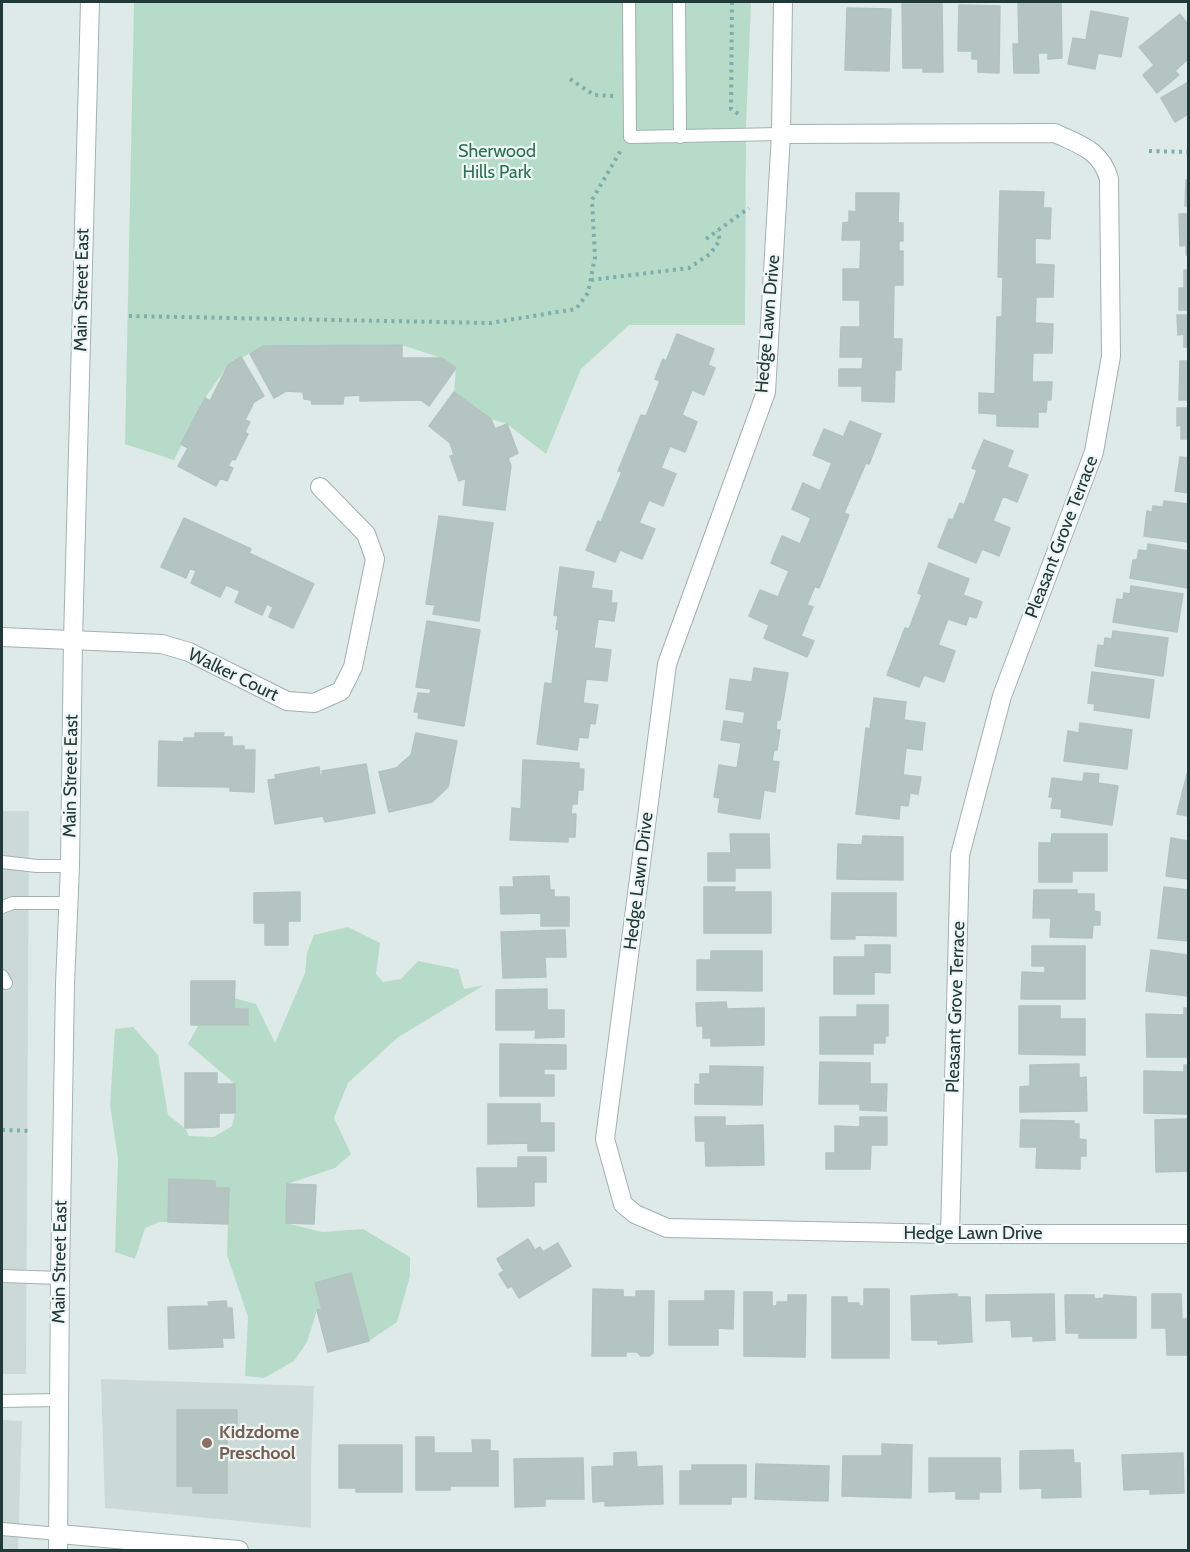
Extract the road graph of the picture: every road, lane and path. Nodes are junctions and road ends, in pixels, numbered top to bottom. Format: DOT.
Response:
graph roads {
  1 [pos="90,2"];
  2 [pos="629,2"];
  3 [pos="679,2"];
  4 [pos="732,2"];
  5 [pos="783,2"];
  6 [pos="570,79"];
  7 [pos="629,96"];
  8 [pos="741,115"];
  9 [pos="781,134"];
  10 [pos="630,137"];
  11 [pos="680,137"];
  12 [pos="1149,151"];
  13 [pos="1188,152"];
  14 [pos="749,208"];
  15 [pos="717,231"];
  16 [pos="706,239"];
  17 [pos="591,280"];
  18 [pos="129,316"];
  19 [pos="320,487"];
  20 [pos="2,637"];
  21 [pos="74,640"];
  22 [pos="2,862"];
  23 [pos="70,866"];
  24 [pos="68,903"];
  25 [pos="2,907"];
  26 [pos="2,1130"];
  27 [pos="32,1131"];
  28 [pos="950,1234"];
  29 [pos="1188,1234"];
  30 [pos="2,1276"];
  31 [pos="60,1278"];
  32 [pos="58,1400"];
  33 [pos="2,1401"];
  34 [pos="2,1529"];
  35 [pos="58,1542"];
  36 [pos="239,1551"];
  1 -- 21 [label="street, Main Street East"];
  2 -- 7 [label="lane"];
  3 -- 11 [label="lane"];
  4 -- 8 [label="path"];
  5 -- 9 [label="street, Hedge Lawn Drive"];
  6 -- 7 [label="path"];
  7 -- 10 [label="lane"];
  9 -- 11 [label="lane"];
  9 -- 28 [label="street, Pleasant Grove Terrace"];
  9 -- 28 [label="street, Hedge Lawn Drive"];
  10 -- 11 [label="lane"];
  10 -- 17 [label="path"];
  12 -- 13 [label="path"];
  14 -- 15 [label="path"];
  15 -- 16 [label="path"];
  15 -- 17 [label="path"];
  17 -- 18 [label="path"];
  19 -- 21 [label="street, Walker Court"];
  20 -- 21 [label="street, Walker Court"];
  21 -- 23 [label="street, Main Street East"];
  22 -- 23 [label="lane"];
  23 -- 24 [label="street, Main Street East"];
  24 -- 25 [label="lane"];
  24 -- 31 [label="street, Main Street East"];
  26 -- 27 [label="path"];
  28 -- 29 [label="street, Hedge Lawn Drive"];
  30 -- 31 [label="lane"];
  31 -- 32 [label="street, Main Street East"];
  32 -- 33 [label="lane"];
  32 -- 35 [label="street, Main Street East"];
  34 -- 35 [label="lane"];
  35 -- 36 [label="street"];
}
